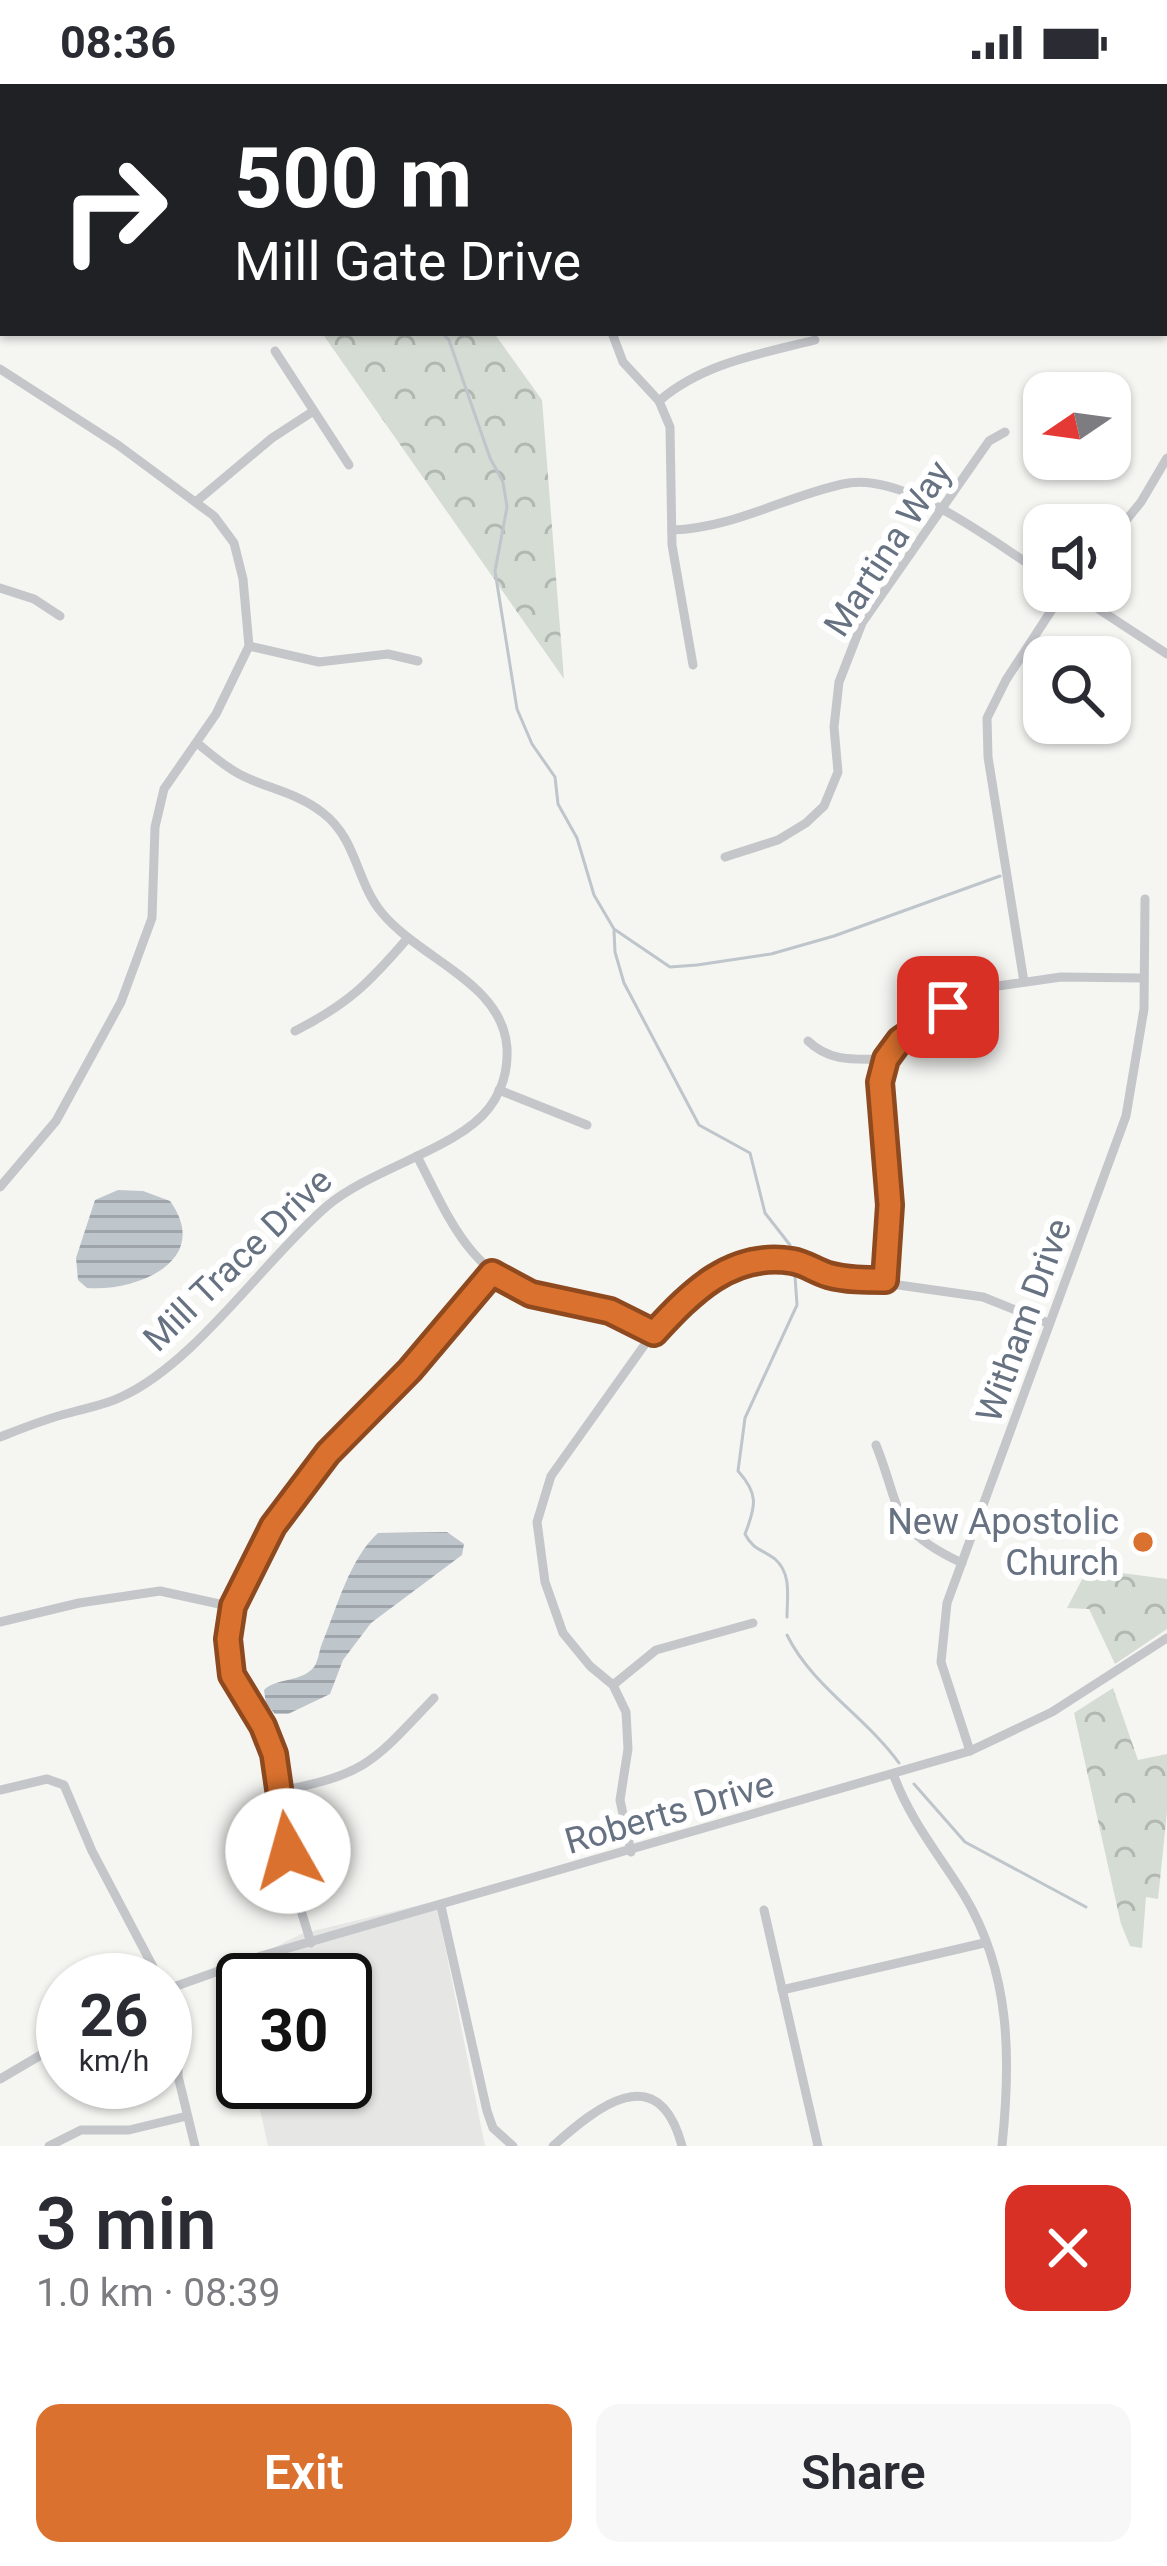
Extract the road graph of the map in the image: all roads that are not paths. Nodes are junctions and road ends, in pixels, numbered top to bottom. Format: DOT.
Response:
graph roads {
  1 [pos="613,336"];
  2 [pos="815,340"];
  3 [pos="274,351"];
  4 [pos="0,369"];
  5 [pos="658,401"];
  6 [pos="313,412"];
  7 [pos="1006,432"];
  8 [pos="1167,458"];
  9 [pos="349,465"];
  10 [pos="198,500"];
  11 [pos="941,510"];
  12 [pos="1131,515"];
  13 [pos="672,530"];
  14 [pos="1023,561"];
  15 [pos="0,588"];
  16 [pos="1053,612"];
  17 [pos="1100,612"];
  18 [pos="60,616"];
  19 [pos="249,646"];
  20 [pos="1167,654"];
  21 [pos="418,662"];
  22 [pos="694,665"];
  23 [pos="197,743"];
  24 [pos="725,857"];
  25 [pos="1145,899"];
  26 [pos="406,940"];
  27 [pos="1143,978"];
  28 [pos="1024,982"];
  29 [pos="295,1030"];
  30 [pos="808,1041"];
  31 [pos="886,1059"];
  32 [pos="499,1090"];
  33 [pos="587,1125"];
  34 [pos="417,1156"];
  35 [pos="0,1187"];
  36 [pos="492,1273"];
  37 [pos="885,1280"];
  38 [pos="1048,1323"];
  39 [pos="654,1333"];
  40 [pos="0,1437"];
  41 [pos="876,1445"];
  42 [pos="962,1563"];
  43 [pos="233,1606"];
  44 [pos="0,1622"];
  45 [pos="753,1623"];
  46 [pos="1167,1638"];
  47 [pos="614,1685"];
  48 [pos="434,1698"];
  49 [pos="970,1751"];
  50 [pos="894,1776"];
  51 [pos="0,1790"];
  52 [pos="280,1791"];
  53 [pos="632,1852"];
  54 [pos="441,1906"];
  55 [pos="764,1910"];
  56 [pos="311,1942"];
  57 [pos="984,1943"];
  58 [pos="146,1953"];
  59 [pos="192,1981"];
  60 [pos="782,1990"];
  61 [pos="36,2058"];
  62 [pos="0,2079"];
  63 [pos="186,2109"];
  64 [pos="188,2116"];
  65 [pos="49,2146"];
  66 [pos="195,2146"];
  67 [pos="514,2146"];
  68 [pos="553,2146"];
  69 [pos="682,2146"];
  70 [pos="818,2146"];
  71 [pos="1002,2146"];
  1 -- 5 [label="street"];
  2 -- 5 [label="street"];
  3 -- 6 [label="street"];
  4 -- 10 [label="street"];
  5 -- 13 [label="street"];
  6 -- 9 [label="street"];
  6 -- 10 [label="street"];
  7 -- 11 [label="street, Martina Way"];
  8 -- 12 [label="street"];
  10 -- 19 [label="street"];
  11 -- 13 [label="street"];
  11 -- 14 [label="street"];
  11 -- 24 [label="street, Martina Way"];
  13 -- 22 [label="street"];
  15 -- 18 [label="street"];
  16 -- 28 [label="street"];
  17 -- 20 [label="street"];
  19 -- 21 [label="street"];
  19 -- 23 [label="street"];
  23 -- 26 [label="street"];
  23 -- 35 [label="street"];
  25 -- 27 [label="street, Witham Drive"];
  26 -- 29 [label="street"];
  26 -- 32 [label="street"];
  27 -- 28 [label="street"];
  27 -- 38 [label="street, Witham Drive"];
  28 -- 31 [label="street"];
  30 -- 31 [label="street"];
  31 -- 37 [label="street"];
  32 -- 33 [label="street"];
  32 -- 34 [label="street, Mill Trace Drive"];
  34 -- 36 [label="street"];
  34 -- 40 [label="street, Mill Trace Drive"];
  36 -- 39 [label="street"];
  36 -- 43 [label="street"];
  37 -- 38 [label="street"];
  37 -- 39 [label="street"];
  38 -- 42 [label="street, Witham Drive"];
  39 -- 47 [label="street"];
  41 -- 42 [label="street"];
  42 -- 49 [label="street, Witham Drive"];
  43 -- 44 [label="street"];
  43 -- 52 [label="street"];
  45 -- 47 [label="street"];
  46 -- 49 [label="street, Roberts Drive"];
  47 -- 53 [label="street"];
  48 -- 52 [label="street"];
  49 -- 50 [label="street, Roberts Drive"];
  50 -- 53 [label="street, Roberts Drive"];
  50 -- 57 [label="street"];
  51 -- 58 [label="street"];
  52 -- 56 [label="street"];
  53 -- 54 [label="street, Roberts Drive"];
  54 -- 56 [label="street, Roberts Drive"];
  54 -- 67 [label="street"];
  55 -- 60 [label="street"];
  56 -- 59 [label="street, Roberts Drive"];
  57 -- 60 [label="street"];
  57 -- 71 [label="street"];
  60 -- 70 [label="street"];
  61 -- 62 [label="street"];
  63 -- 64 [label="street"];
  64 -- 65 [label="street"];
  64 -- 66 [label="street"];
  68 -- 69 [label="street"];
}
